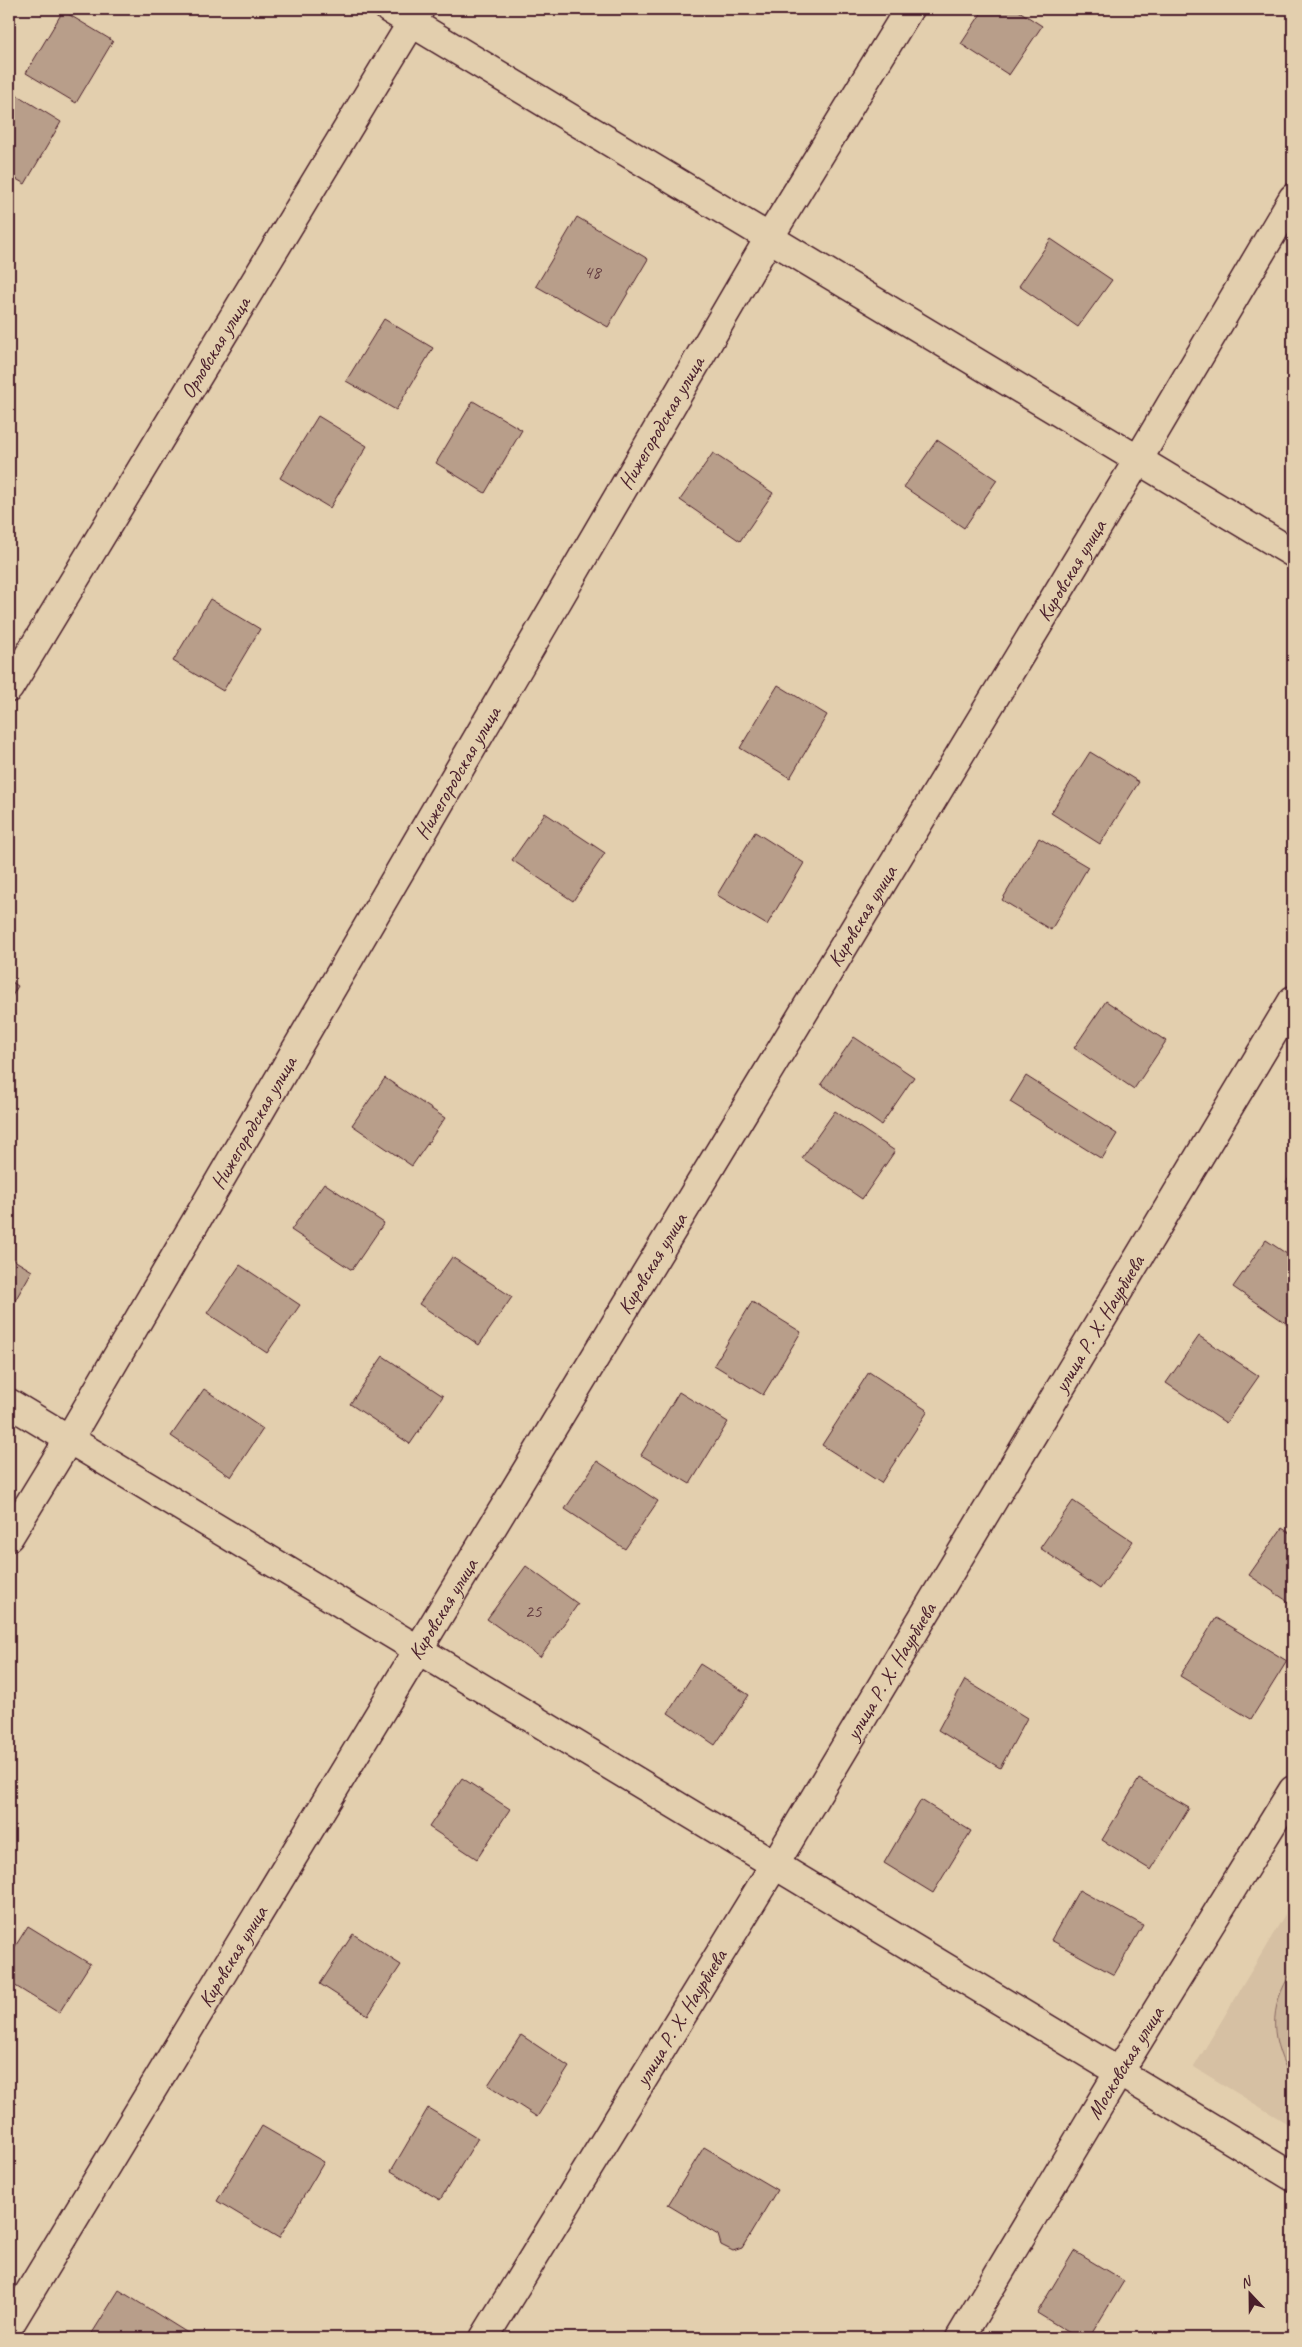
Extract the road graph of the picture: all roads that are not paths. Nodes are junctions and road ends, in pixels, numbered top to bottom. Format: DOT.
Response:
graph roads {
  1 [pos="909,9"];
  2 [pos="407,13"];
  3 [pos="1293,198"];
  4 [pos="770,238"];
  5 [pos="1138,460"];
  6 [pos="1293,553"];
  7 [pos="9,688"];
  8 [pos="1293,1000"];
  9 [pos="9,1403"];
  10 [pos="69,1439"];
  11 [pos="9,1537"];
  12 [pos="418,1650"];
  13 [pos="1293,1790"];
  14 [pos="775,1864"];
  15 [pos="1119,2072"];
  16 [pos="1293,2177"];
  17 [pos="9,2326"];
  18 [pos="484,2338"];
  19 [pos="960,2338"];
  1 -- 4 [label="street, Нижегородская улица"];
  2 -- 4 [label="street"];
  2 -- 7 [label="street, Орловская улица"];
  3 -- 5 [label="street, Кировская улица"];
  4 -- 5 [label="street"];
  4 -- 10 [label="street, Нижегородская улица"];
  5 -- 6 [label="street"];
  5 -- 12 [label="street, Кировская улица"];
  8 -- 14 [label="street, улица Р. Х. Наурбиева"];
  9 -- 10 [label="street"];
  10 -- 11 [label="street, Нижегородская улица"];
  10 -- 12 [label="street"];
  12 -- 14 [label="street"];
  12 -- 17 [label="street, Кировская улица"];
  13 -- 15 [label="street, Московская улица"];
  14 -- 15 [label="street"];
  14 -- 18 [label="street, улица Р. Х. Наурбиева"];
  15 -- 16 [label="street"];
  15 -- 19 [label="street, Московская улица"];
}
